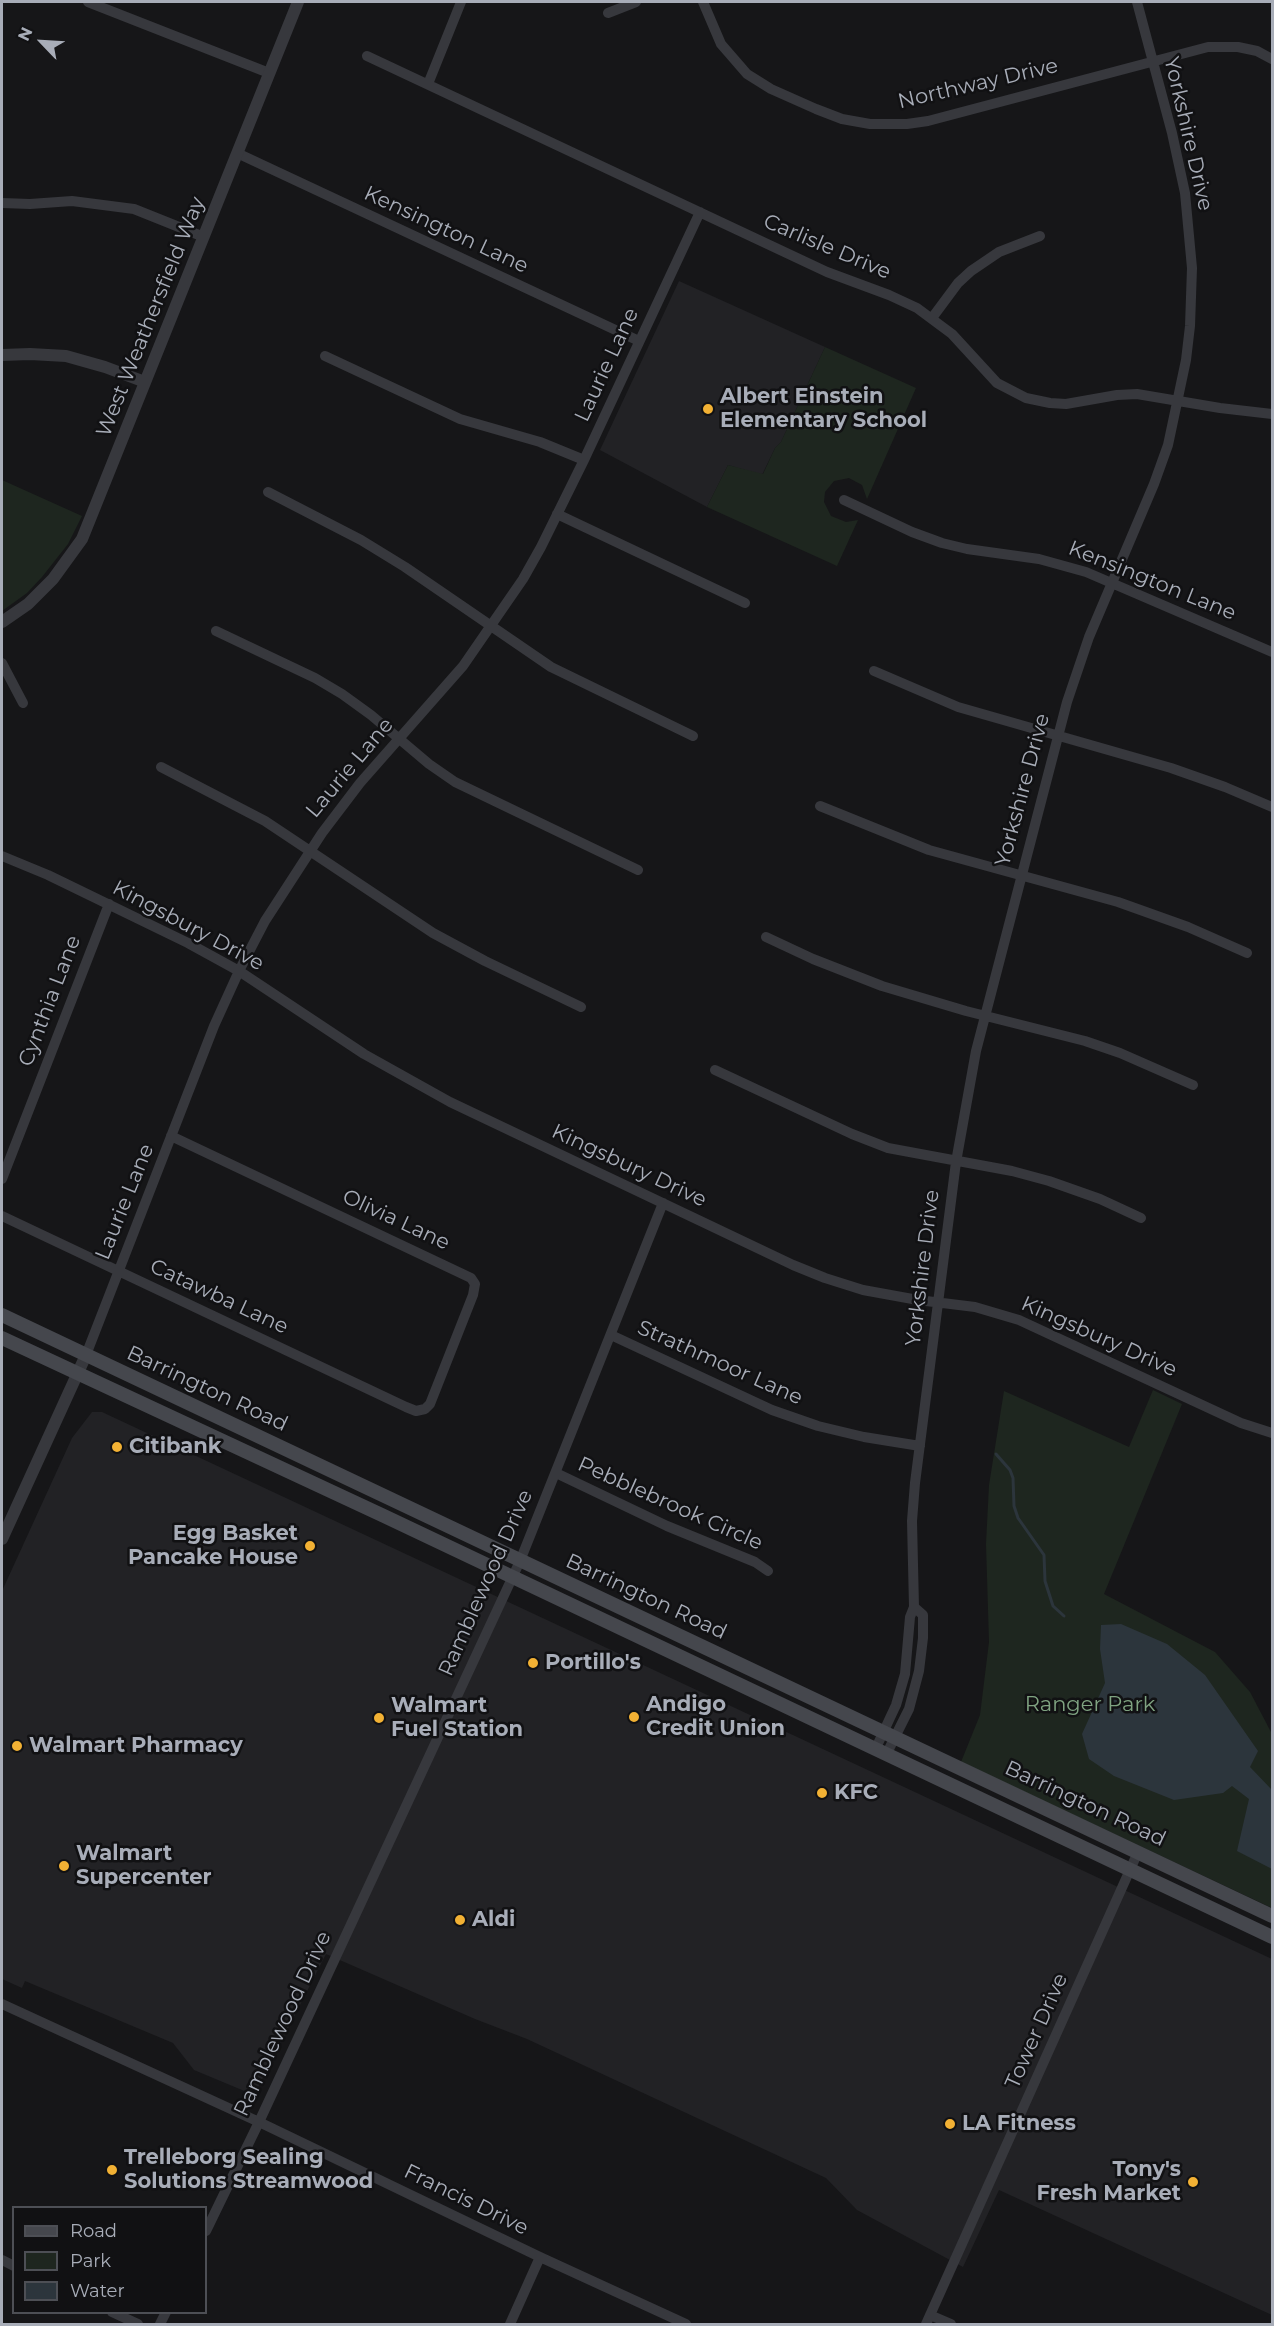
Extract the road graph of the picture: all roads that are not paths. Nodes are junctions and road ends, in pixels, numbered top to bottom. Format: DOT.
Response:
graph roads {
  1 [pos="88,2"];
  2 [pos="298,2"];
  3 [pos="461,2"];
  4 [pos="636,2"];
  5 [pos="703,2"];
  6 [pos="1137,2"];
  7 [pos="608,13"];
  8 [pos="367,56"];
  9 [pos="1272,59"];
  10 [pos="1152,61"];
  11 [pos="270,74"];
  12 [pos="428,84"];
  13 [pos="237,153"];
  14 [pos="2,202"];
  15 [pos="700,212"];
  16 [pos="1040,236"];
  17 [pos="204,237"];
  18 [pos="932,318"];
  19 [pos="639,341"];
  20 [pos="2,355"];
  21 [pos="325,356"];
  22 [pos="146,382"];
  23 [pos="1179,401"];
  24 [pos="1272,414"];
  25 [pos="584,459"];
  26 [pos="268,492"];
  27 [pos="844,500"];
  28 [pos="557,514"];
  29 [pos="1112,582"];
  30 [pos="745,603"];
  31 [pos="2,622"];
  32 [pos="491,627"];
  33 [pos="216,631"];
  34 [pos="1272,652"];
  35 [pos="2,663"];
  36 [pos="874,671"];
  37 [pos="23,702"];
  38 [pos="693,736"];
  39 [pos="1057,737"];
  40 [pos="399,739"];
  41 [pos="161,767"];
  42 [pos="820,806"];
  43 [pos="1272,807"];
  44 [pos="310,850"];
  45 [pos="2,856"];
  46 [pos="638,870"];
  47 [pos="1021,875"];
  48 [pos="109,904"];
  49 [pos="766,937"];
  50 [pos="1247,953"];
  51 [pos="239,971"];
  52 [pos="581,1007"];
  53 [pos="984,1016"];
  54 [pos="715,1070"];
  55 [pos="1193,1085"];
  56 [pos="171,1136"];
  57 [pos="956,1162"];
  58 [pos="2,1179"];
  59 [pos="663,1203"];
  60 [pos="2,1216"];
  61 [pos="1141,1218"];
  62 [pos="118,1271"];
  63 [pos="938,1302"];
  64 [pos="2,1315"];
  65 [pos="611,1335"];
  66 [pos="2,1338"];
  67 [pos="86,1355"];
  68 [pos="78,1374"];
  69 [pos="421,1410"];
  70 [pos="1272,1433"];
  71 [pos="920,1446"];
  72 [pos="556,1473"];
  73 [pos="2,1539"];
  74 [pos="520,1561"];
  75 [pos="768,1571"];
  76 [pos="512,1578"];
  77 [pos="890,1735"];
  78 [pos="881,1753"];
  79 [pos="1138,1852"];
  80 [pos="1130,1870"];
  81 [pos="1272,1916"];
  82 [pos="1272,1937"];
  83 [pos="2,2004"];
  84 [pos="259,2122"];
  85 [pos="207,2229"];
  86 [pos="540,2257"];
  87 [pos="114,2314"];
  88 [pos="928,2320"];
  89 [pos="138,2325"];
  90 [pos="510,2325"];
  91 [pos="686,2325"];
  92 [pos="951,2325"];
  1 -- 11 [label="street"];
  2 -- 11 [label="street, West Weathersfield Way"];
  3 -- 12 [label="street"];
  4 -- 7 [label="street"];
  5 -- 10 [label="street, Northway Drive"];
  6 -- 10 [label="street, Yorkshire Drive"];
  8 -- 12 [label="street, Carlisle Drive"];
  9 -- 10 [label="street, Northway Drive"];
  10 -- 23 [label="street, Yorkshire Drive"];
  11 -- 13 [label="street, West Weathersfield Way"];
  12 -- 15 [label="street, Carlisle Drive"];
  13 -- 17 [label="street, West Weathersfield Way"];
  13 -- 19 [label="street, Kensington Lane"];
  14 -- 17 [label="street"];
  15 -- 18 [label="street, Carlisle Drive"];
  15 -- 19 [label="street, Laurie Lane"];
  16 -- 18 [label="street"];
  17 -- 22 [label="street, West Weathersfield Way"];
  18 -- 23 [label="street, Carlisle Drive"];
  19 -- 25 [label="street, Laurie Lane"];
  20 -- 22 [label="street"];
  21 -- 25 [label="street"];
  22 -- 31 [label="street, West Weathersfield Way"];
  23 -- 24 [label="street, Carlisle Drive"];
  23 -- 29 [label="street, Yorkshire Drive"];
  25 -- 28 [label="street, Laurie Lane"];
  26 -- 32 [label="street"];
  27 -- 29 [label="street, Kensington Lane"];
  28 -- 30 [label="street"];
  28 -- 32 [label="street, Laurie Lane"];
  29 -- 34 [label="street, Kensington Lane"];
  29 -- 39 [label="street, Yorkshire Drive"];
  32 -- 38 [label="street"];
  32 -- 40 [label="street, Laurie Lane"];
  33 -- 40 [label="street"];
  35 -- 37 [label="street"];
  36 -- 39 [label="street"];
  39 -- 43 [label="street"];
  39 -- 47 [label="street, Yorkshire Drive"];
  40 -- 44 [label="street, Laurie Lane"];
  40 -- 46 [label="street"];
  41 -- 44 [label="street"];
  42 -- 47 [label="street"];
  44 -- 51 [label="street, Laurie Lane"];
  44 -- 52 [label="street"];
  45 -- 48 [label="street, Kingsbury Drive"];
  47 -- 50 [label="street"];
  47 -- 53 [label="street, Yorkshire Drive"];
  48 -- 51 [label="street, Kingsbury Drive"];
  48 -- 58 [label="street, Cynthia Lane"];
  49 -- 53 [label="street"];
  51 -- 56 [label="street, Laurie Lane"];
  51 -- 59 [label="street, Kingsbury Drive"];
  53 -- 55 [label="street"];
  53 -- 57 [label="street, Yorkshire Drive"];
  54 -- 57 [label="street"];
  56 -- 62 [label="street, Laurie Lane"];
  56 -- 69 [label="street, Olivia Lane"];
  57 -- 61 [label="street"];
  57 -- 63 [label="street, Yorkshire Drive"];
  59 -- 63 [label="street, Kingsbury Drive"];
  59 -- 65 [label="street, Ramblewood Drive"];
  60 -- 62 [label="street, Catawba Lane"];
  62 -- 67 [label="street, Laurie Lane"];
  62 -- 69 [label="street, Catawba Lane"];
  63 -- 70 [label="street, Kingsbury Drive"];
  63 -- 71 [label="street, Yorkshire Drive"];
  64 -- 67 [label="main road, Barrington Road"];
  65 -- 71 [label="street, Strathmoor Lane"];
  65 -- 72 [label="street, Ramblewood Drive"];
  66 -- 68 [label="main road, Barrington Road"];
  67 -- 68 [label="street, Laurie Lane"];
  67 -- 74 [label="main road, Barrington Road"];
  68 -- 73 [label="street, Laurie Lane"];
  68 -- 76 [label="main road, Barrington Road"];
  71 -- 77 [label="street, Yorkshire Drive"];
  72 -- 74 [label="street, Ramblewood Drive"];
  72 -- 75 [label="street, Pebblebrook Circle"];
  74 -- 76 [label="street, Ramblewood Drive"];
  74 -- 77 [label="main road, Barrington Road"];
  76 -- 78 [label="main road, Barrington Road"];
  76 -- 84 [label="street, Ramblewood Drive"];
  77 -- 78 [label="street, Yorkshire Drive"];
  77 -- 79 [label="main road, Barrington Road"];
  78 -- 80 [label="main road, Barrington Road"];
  79 -- 80 [label="street, Tower Drive"];
  79 -- 81 [label="main road, Barrington Road"];
  80 -- 82 [label="main road, Barrington Road"];
  80 -- 88 [label="street, Tower Drive"];
  83 -- 84 [label="street, Francis Drive"];
  84 -- 85 [label="street, Ramblewood Drive"];
  84 -- 86 [label="street, Francis Drive"];
  86 -- 90 [label="street"];
  86 -- 91 [label="street, Francis Drive"];
  87 -- 89 [label="street"];
  88 -- 92 [label="street"];
}
